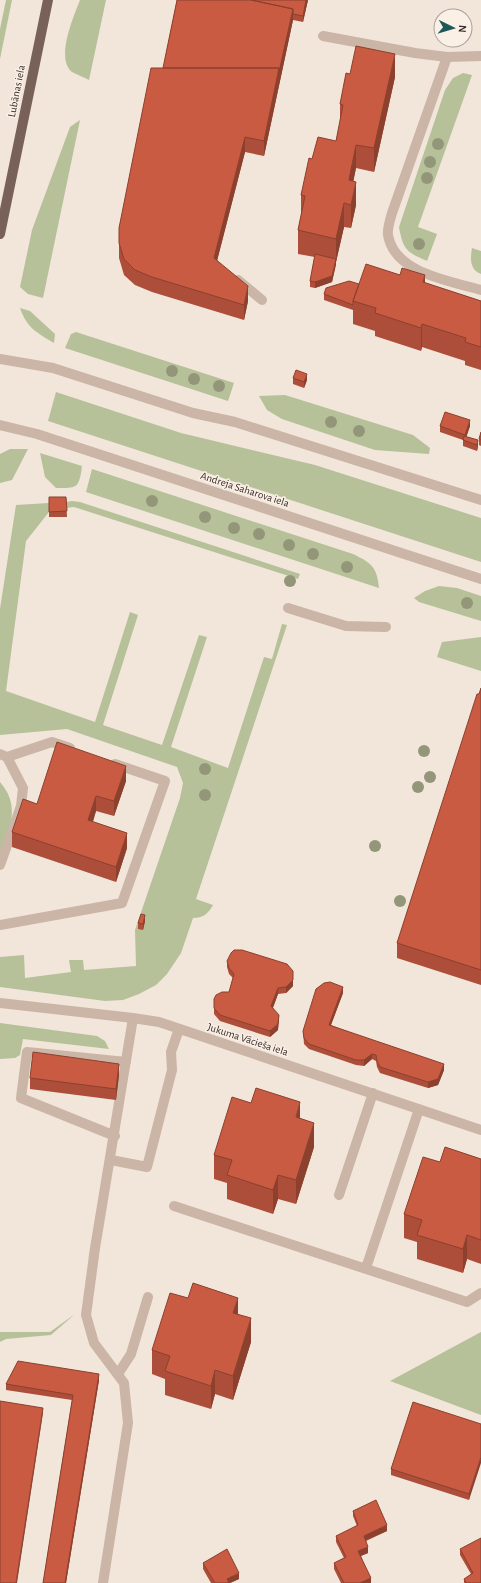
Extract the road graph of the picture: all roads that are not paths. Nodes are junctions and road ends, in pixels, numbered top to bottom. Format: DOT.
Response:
graph roads {
  1 [pos="48,0"];
  2 [pos="323,36"];
  3 [pos="481,56"];
  4 [pos="447,57"];
  5 [pos="0,234"];
  6 [pos="228,271"];
  7 [pos="481,290"];
  8 [pos="262,300"];
  9 [pos="0,359"];
  10 [pos="0,425"];
  11 [pos="481,500"];
  12 [pos="481,579"];
  13 [pos="288,608"];
  14 [pos="386,627"];
  15 [pos="82,753"];
  16 [pos="4,755"];
  17 [pos="105,760"];
  18 [pos="0,865"];
  19 [pos="0,925"];
  20 [pos="0,1003"];
  21 [pos="133,1018"];
  22 [pos="179,1029"];
  23 [pos="126,1062"];
  24 [pos="373,1093"];
  25 [pos="419,1109"];
  26 [pos="481,1130"];
  27 [pos="115,1136"];
  28 [pos="110,1160"];
  29 [pos="339,1195"];
  30 [pos="174,1206"];
  31 [pos="366,1268"];
  32 [pos="481,1293"];
  33 [pos="148,1297"];
  34 [pos="118,1374"];
  35 [pos="103,1583"];
  1 -- 5 [label="main road, Lubānas iela"];
  2 -- 4 [label="street"];
  3 -- 4 [label="street"];
  4 -- 7 [label="street"];
  6 -- 8 [label="street"];
  9 -- 11 [label="street"];
  10 -- 12 [label="street, Andreja Saharova iela"];
  13 -- 14 [label="street"];
  15 -- 16 [label="street"];
  16 -- 18 [label="street"];
  17 -- 19 [label="street"];
  20 -- 21 [label="street, Jukuma Vācieša iela"];
  21 -- 22 [label="street, Jukuma Vācieša iela"];
  21 -- 23 [label="street"];
  22 -- 24 [label="street, Jukuma Vācieša iela"];
  22 -- 28 [label="street"];
  23 -- 27 [label="street"];
  23 -- 27 [label="street"];
  24 -- 25 [label="street, Jukuma Vācieša iela"];
  24 -- 29 [label="street"];
  25 -- 26 [label="street, Jukuma Vācieša iela"];
  25 -- 31 [label="street"];
  27 -- 28 [label="street"];
  28 -- 34 [label="street"];
  30 -- 31 [label="street"];
  31 -- 32 [label="street"];
  33 -- 34 [label="street"];
  34 -- 35 [label="street"];
}
